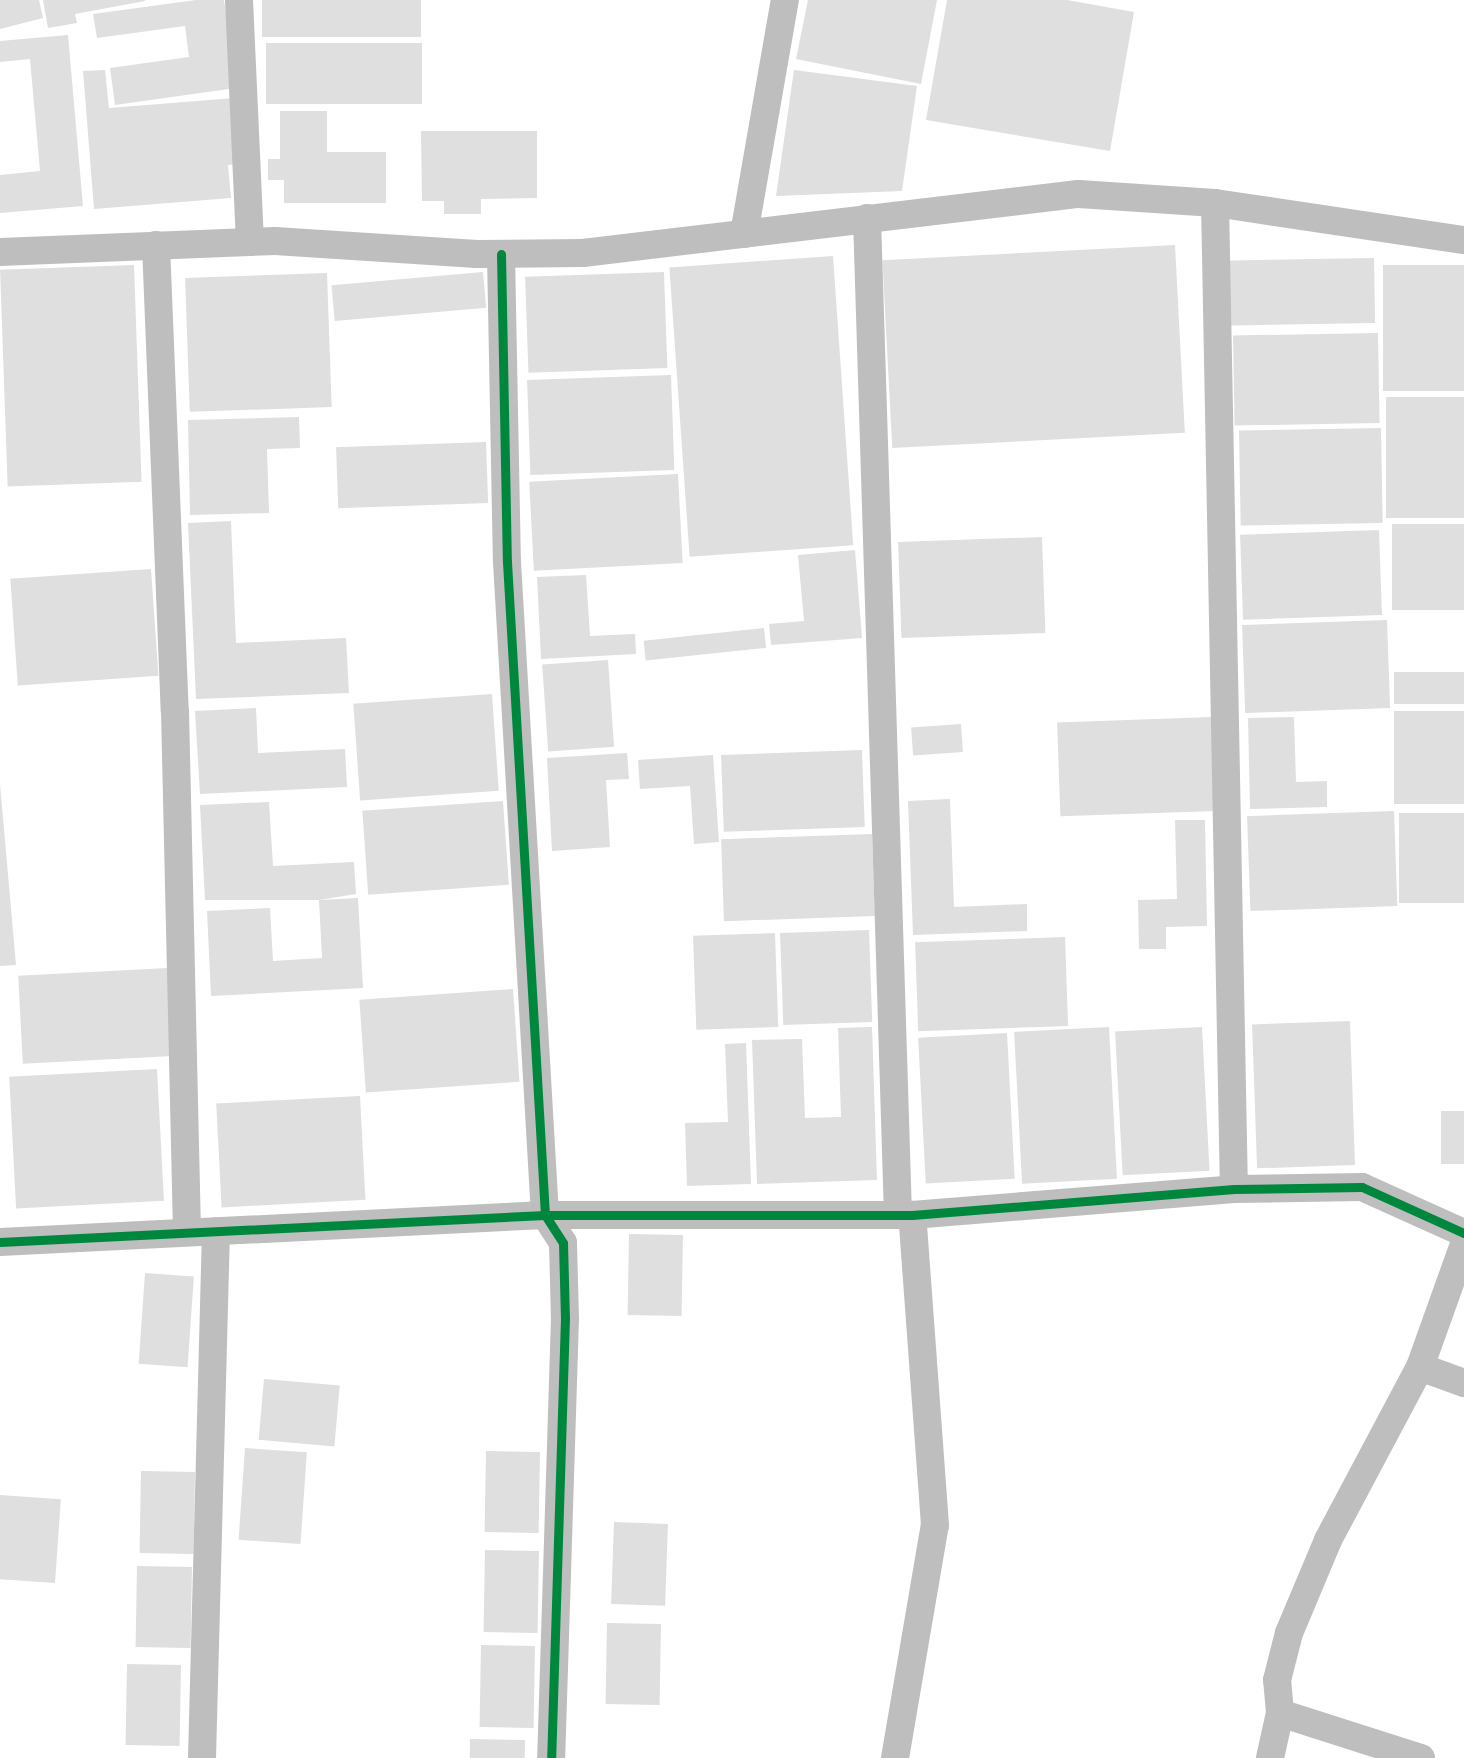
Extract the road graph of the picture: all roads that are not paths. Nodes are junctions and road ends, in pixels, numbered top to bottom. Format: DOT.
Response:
graph roads {
  1 [pos="239,0"];
  2 [pos="785,0"];
  3 [pos="1215,203"];
  4 [pos="867,218"];
  5 [pos="744,234"];
  6 [pos="1464,240"];
  7 [pos="250,242"];
  8 [pos="156,245"];
  9 [pos="0,251"];
  10 [pos="501,254"];
  11 [pos="1234,1189"];
  12 [pos="905,1214"];
  13 [pos="545,1215"];
  14 [pos="187,1231"];
  15 [pos="216,1231"];
  16 [pos="1464,1233"];
  17 [pos="0,1242"];
  18 [pos="1464,1244"];
  19 [pos="1420,1367"];
  20 [pos="1464,1383"];
  21 [pos="1280,1713"];
  22 [pos="202,1758"];
  23 [pos="551,1758"];
  24 [pos="895,1758"];
  25 [pos="1270,1758"];
  26 [pos="1421,1758"];
  1 -- 7 [label="street"];
  2 -- 5 [label="street"];
  3 -- 4 [label="street"];
  3 -- 6 [label="street"];
  3 -- 11 [label="street"];
  4 -- 5 [label="street"];
  4 -- 12 [label="street"];
  5 -- 10 [label="street"];
  7 -- 8 [label="street"];
  7 -- 10 [label="street"];
  8 -- 9 [label="street"];
  8 -- 14 [label="street"];
  10 -- 13 [label="street"];
  11 -- 12 [label="street"];
  11 -- 16 [label="street"];
  12 -- 13 [label="street"];
  12 -- 24 [label="street"];
  13 -- 15 [label="street"];
  13 -- 23 [label="street"];
  14 -- 15 [label="street"];
  14 -- 17 [label="street"];
  15 -- 22 [label="street"];
  18 -- 19 [label="street"];
  19 -- 20 [label="street"];
  19 -- 21 [label="street"];
  21 -- 25 [label="street"];
  21 -- 26 [label="street"];
}
